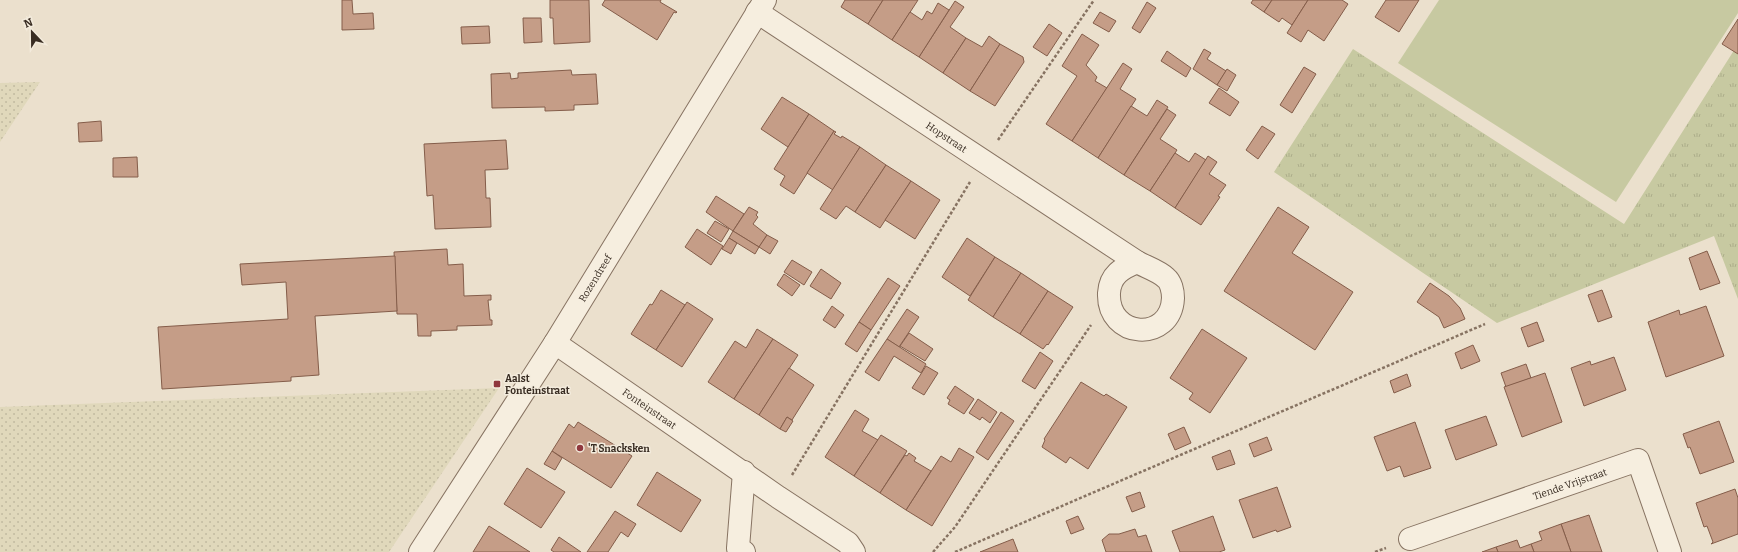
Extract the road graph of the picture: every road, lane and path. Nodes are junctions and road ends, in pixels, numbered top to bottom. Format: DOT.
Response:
graph roads {
  1 [pos="1094,0"];
  2 [pos="761,6"];
  3 [pos="984,160"];
  4 [pos="1137,262"];
  5 [pos="1109,298"];
  6 [pos="1485,324"];
  7 [pos="555,343"];
  8 [pos="744,472"];
  9 [pos="778,497"];
  10 [pos="1410,539"];
  11 [pos="420,552"];
  12 [pos="744,552"];
  13 [pos="854,552"];
  14 [pos="933,552"];
  15 [pos="955,552"];
  16 [pos="1670,552"];
  1 -- 3 [label="path"];
  2 -- 3 [label="street, Hopstraat"];
  2 -- 7 [label="street, Rozendreef"];
  3 -- 4 [label="street, Hopstraat"];
  3 -- 9 [label="path"];
  4 -- 5 [label="street"];
  4 -- 5 [label="street"];
  5 -- 14 [label="path"];
  6 -- 15 [label="path"];
  7 -- 8 [label="street, Fonteinstraat"];
  7 -- 11 [label="street, Rozendreef"];
  8 -- 9 [label="street, Fonteinstraat"];
  8 -- 12 [label="street"];
  9 -- 13 [label="street, Fonteinstraat"];
  10 -- 16 [label="street, Tiende Vrijstraat"];
}
